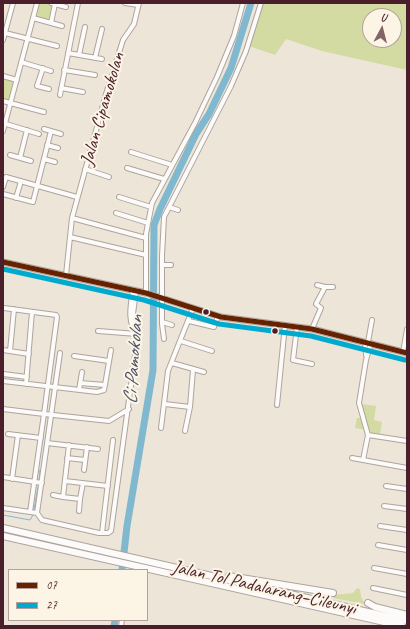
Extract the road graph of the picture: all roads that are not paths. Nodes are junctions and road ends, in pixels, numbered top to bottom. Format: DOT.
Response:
graph roads {
  1 [pos="13,3"];
  2 [pos="37,3"];
  3 [pos="78,3"];
  4 [pos="125,3"];
  5 [pos="243,3"];
  6 [pos="261,3"];
  7 [pos="53,4"];
  8 [pos="137,4"];
  9 [pos="66,7"];
  10 [pos="33,18"];
  11 [pos="51,23"];
  12 [pos="62,26"];
  13 [pos="85,27"];
  14 [pos="102,29"];
  15 [pos="5,33"];
  16 [pos="27,39"];
  17 [pos="3,40"];
  18 [pos="57,46"];
  19 [pos="68,53"];
  20 [pos="79,55"];
  21 [pos="95,58"];
  22 [pos="102,59"];
  23 [pos="21,62"];
  24 [pos="43,68"];
  25 [pos="64,70"];
  26 [pos="51,71"];
  27 [pos="95,75"];
  28 [pos="3,76"];
  29 [pos="17,80"];
  30 [pos="61,88"];
  31 [pos="49,89"];
  32 [pos="83,92"];
  33 [pos="60,95"];
  34 [pos="3,101"];
  35 [pos="11,103"];
  36 [pos="44,112"];
  37 [pos="4,123"];
  38 [pos="27,130"];
  39 [pos="44,130"];
  40 [pos="3,131"];
  41 [pos="51,131"];
  42 [pos="39,134"];
  43 [pos="61,134"];
  44 [pos="47,145"];
  45 [pos="58,148"];
  46 [pos="131,152"];
  47 [pos="10,155"];
  48 [pos="20,158"];
  49 [pos="44,159"];
  50 [pos="31,161"];
  51 [pos="55,162"];
  52 [pos="172,165"];
  53 [pos="126,168"];
  54 [pos="85,169"];
  55 [pos="109,177"];
  56 [pos="164,179"];
  57 [pos="21,181"];
  58 [pos="37,186"];
  59 [pos="3,187"];
  60 [pos="3,194"];
  61 [pos="77,197"];
  62 [pos="119,197"];
  63 [pos="16,198"];
  64 [pos="151,207"];
  65 [pos="168,207"];
  66 [pos="178,210"];
  67 [pos="116,213"];
  68 [pos="72,218"];
  69 [pos="148,223"];
  70 [pos="70,237"];
  71 [pos="146,238"];
  72 [pos="146,255"];
  73 [pos="3,262"];
  74 [pos="162,265"];
  75 [pos="171,265"];
  76 [pos="63,275"];
  77 [pos="317,285"];
  78 [pos="325,287"];
  79 [pos="333,287"];
  80 [pos="135,290"];
  81 [pos="147,293"];
  82 [pos="162,298"];
  83 [pos="4,308"];
  84 [pos="193,308"];
  85 [pos="14,309"];
  86 [pos="32,312"];
  87 [pos="218,316"];
  88 [pos="372,320"];
  89 [pos="189,321"];
  90 [pos="162,322"];
  91 [pos="172,325"];
  92 [pos="285,325"];
  93 [pos="297,327"];
  94 [pos="312,329"];
  95 [pos="407,330"];
  96 [pos="98,331"];
  97 [pos="138,334"];
  98 [pos="164,338"];
  99 [pos="181,341"];
  100 [pos="368,342"];
  101 [pos="3,350"];
  102 [pos="111,350"];
  103 [pos="10,351"];
  104 [pos="212,351"];
  105 [pos="60,353"];
  106 [pos="405,353"];
  107 [pos="29,354"];
  108 [pos="74,356"];
  109 [pos="109,361"];
  110 [pos="172,363"];
  111 [pos="312,364"];
  112 [pos="193,370"];
  113 [pos="82,372"];
  114 [pos="204,372"];
  115 [pos="3,374"];
  116 [pos="27,377"];
  117 [pos="3,381"];
  118 [pos="80,383"];
  119 [pos="26,384"];
  120 [pos="49,386"];
  121 [pos="105,386"];
  122 [pos="55,387"];
  123 [pos="79,390"];
  124 [pos="165,404"];
  125 [pos="277,405"];
  126 [pos="190,407"];
  127 [pos="3,409"];
  128 [pos="129,409"];
  129 [pos="47,414"];
  130 [pos="161,428"];
  131 [pos="185,431"];
  132 [pos="8,434"];
  133 [pos="18,435"];
  134 [pos="368,435"];
  135 [pos="42,438"];
  136 [pos="112,440"];
  137 [pos="407,441"];
  138 [pos="47,443"];
  139 [pos="68,445"];
  140 [pos="87,447"];
  141 [pos="98,449"];
  142 [pos="68,458"];
  143 [pos="352,458"];
  144 [pos="85,460"];
  145 [pos="364,460"];
  146 [pos="407,468"];
  147 [pos="84,470"];
  148 [pos="3,478"];
  149 [pos="12,479"];
  150 [pos="65,481"];
  151 [pos="35,482"];
  152 [pos="42,483"];
  153 [pos="83,483"];
  154 [pos="108,486"];
  155 [pos="386,486"];
  156 [pos="407,489"];
  157 [pos="52,495"];
  158 [pos="63,497"];
  159 [pos="80,499"];
  160 [pos="384,506"];
  161 [pos="3,508"];
  162 [pos="407,509"];
  163 [pos="79,511"];
  164 [pos="30,512"];
  165 [pos="37,513"];
  166 [pos="380,526"];
  167 [pos="3,528"];
  168 [pos="407,530"];
  169 [pos="102,533"];
  170 [pos="3,536"];
  171 [pos="378,545"];
  172 [pos="407,550"];
  173 [pos="374,568"];
  174 [pos="199,573"];
  175 [pos="407,574"];
  176 [pos="374,588"];
  177 [pos="334,593"];
  178 [pos="407,595"];
  179 [pos="368,603"];
  180 [pos="407,614"];
  181 [pos="407,621"];
  182 [pos="402,626"];
  1 -- 15 [label="street"];
  2 -- 10 [label="street"];
  3 -- 19 [label="street"];
  4 -- 8 [label="street"];
  5 -- 52 [label="street"];
  6 -- 65 [label="street"];
  7 -- 9 [label="street"];
  7 -- 11 [label="street"];
  8 -- 54 [label="street, Jalan Cipamokolan"];
  10 -- 11 [label="street"];
  10 -- 16 [label="street"];
  11 -- 12 [label="street"];
  13 -- 20 [label="street"];
  14 -- 21 [label="street"];
  15 -- 16 [label="street"];
  15 -- 17 [label="street"];
  16 -- 18 [label="street"];
  16 -- 23 [label="street"];
  19 -- 20 [label="street"];
  19 -- 25 [label="street"];
  20 -- 21 [label="street"];
  21 -- 22 [label="street"];
  23 -- 24 [label="street"];
  23 -- 29 [label="street"];
  24 -- 26 [label="street"];
  24 -- 31 [label="street"];
  25 -- 27 [label="street"];
  25 -- 30 [label="street"];
  28 -- 29 [label="street"];
  29 -- 35 [label="street"];
  30 -- 32 [label="street"];
  30 -- 33 [label="street"];
  34 -- 35 [label="street"];
  35 -- 36 [label="street"];
  35 -- 37 [label="street"];
  37 -- 38 [label="street"];
  37 -- 40 [label="street"];
  38 -- 42 [label="street"];
  38 -- 48 [label="street"];
  39 -- 41 [label="street"];
  41 -- 43 [label="street"];
  41 -- 44 [label="street"];
  44 -- 45 [label="street"];
  44 -- 49 [label="street"];
  46 -- 52 [label="street"];
  47 -- 48 [label="street"];
  48 -- 50 [label="street"];
  49 -- 51 [label="street"];
  49 -- 58 [label="street"];
  52 -- 56 [label="street"];
  53 -- 56 [label="street"];
  54 -- 55 [label="street"];
  54 -- 61 [label="street, Jalan Cipamokolan"];
  56 -- 64 [label="street"];
  57 -- 58 [label="street"];
  57 -- 59 [label="street"];
  57 -- 63 [label="street"];
  58 -- 61 [label="street"];
  58 -- 63 [label="street"];
  60 -- 63 [label="street"];
  61 -- 68 [label="street, Jalan Cipamokolan"];
  62 -- 64 [label="street"];
  64 -- 69 [label="street"];
  65 -- 66 [label="street"];
  65 -- 74 [label="street"];
  67 -- 69 [label="street"];
  68 -- 70 [label="street, Jalan Cipamokolan"];
  68 -- 71 [label="street"];
  69 -- 71 [label="street"];
  70 -- 72 [label="street"];
  70 -- 76 [label="street, Jalan Cipamokolan"];
  71 -- 72 [label="street"];
  72 -- 81 [label="street"];
  73 -- 76 [label="main road"];
  74 -- 75 [label="street"];
  74 -- 82 [label="street"];
  76 -- 80 [label="main road"];
  77 -- 78 [label="street"];
  78 -- 79 [label="street"];
  78 -- 94 [label="street"];
  80 -- 81 [label="main road"];
  80 -- 97 [label="street"];
  81 -- 82 [label="main road"];
  82 -- 84 [label="main road"];
  82 -- 90 [label="street"];
  83 -- 85 [label="street"];
  84 -- 87 [label="main road"];
  84 -- 89 [label="street"];
  85 -- 86 [label="street"];
  85 -- 103 [label="street"];
  86 -- 107 [label="street"];
  86 -- 120 [label="street"];
  87 -- 89 [label="street"];
  87 -- 92 [label="main road"];
  88 -- 100 [label="street"];
  89 -- 99 [label="street"];
  90 -- 91 [label="street"];
  90 -- 98 [label="street"];
  92 -- 93 [label="main road"];
  92 -- 125 [label="street"];
  93 -- 94 [label="main road"];
  93 -- 111 [label="street"];
  94 -- 100 [label="main road"];
  95 -- 106 [label="street"];
  96 -- 97 [label="street"];
  97 -- 128 [label="street"];
  99 -- 104 [label="street"];
  99 -- 110 [label="street"];
  100 -- 106 [label="main road"];
  100 -- 134 [label="street"];
  101 -- 103 [label="street"];
  102 -- 109 [label="street"];
  103 -- 107 [label="street"];
  105 -- 122 [label="street"];
  107 -- 116 [label="street"];
  108 -- 109 [label="street"];
  109 -- 121 [label="street"];
  110 -- 112 [label="street"];
  110 -- 124 [label="street"];
  112 -- 114 [label="street"];
  112 -- 126 [label="street"];
  113 -- 118 [label="street"];
  115 -- 116 [label="street"];
  116 -- 119 [label="street"];
  117 -- 119 [label="street"];
  118 -- 121 [label="street"];
  118 -- 123 [label="street"];
  119 -- 120 [label="street"];
  120 -- 122 [label="street"];
  120 -- 129 [label="street"];
  121 -- 123 [label="street"];
  122 -- 123 [label="street"];
  122 -- 129 [label="street"];
  124 -- 126 [label="street"];
  124 -- 130 [label="street"];
  126 -- 131 [label="street"];
  127 -- 129 [label="street"];
  128 -- 129 [label="street"];
  128 -- 169 [label="street"];
  129 -- 135 [label="street"];
  129 -- 138 [label="street"];
  132 -- 133 [label="street"];
  133 -- 135 [label="street"];
  133 -- 149 [label="street"];
  134 -- 137 [label="street"];
  134 -- 145 [label="street"];
  135 -- 151 [label="street"];
  136 -- 154 [label="street"];
  138 -- 139 [label="street"];
  138 -- 152 [label="street"];
  139 -- 140 [label="street"];
  139 -- 142 [label="street"];
  140 -- 141 [label="street"];
  140 -- 144 [label="street"];
  142 -- 144 [label="street"];
  142 -- 150 [label="street"];
  143 -- 145 [label="street"];
  144 -- 147 [label="street"];
  145 -- 146 [label="street"];
  148 -- 149 [label="street"];
  149 -- 151 [label="street"];
  150 -- 153 [label="street"];
  150 -- 158 [label="street"];
  151 -- 152 [label="street"];
  151 -- 164 [label="street"];
  152 -- 165 [label="street"];
  153 -- 154 [label="street"];
  153 -- 159 [label="street"];
  154 -- 169 [label="street"];
  155 -- 156 [label="street"];
  157 -- 158 [label="street"];
  158 -- 159 [label="street"];
  159 -- 163 [label="street"];
  160 -- 162 [label="street"];
  161 -- 164 [label="street"];
  164 -- 165 [label="street"];
  165 -- 169 [label="street"];
  166 -- 168 [label="street"];
  167 -- 174 [label="highway, Jalan Tol Padalarang–Cileunyi"];
  170 -- 182 [label="highway, Jalan Tol Padalarang–Cileunyi"];
  171 -- 172 [label="street"];
  173 -- 175 [label="street"];
  174 -- 177 [label="highway"];
  174 -- 181 [label="highway, Jalan Tol Padalarang–Cileunyi"];
  176 -- 178 [label="street"];
  179 -- 180 [label="highway"];
}
